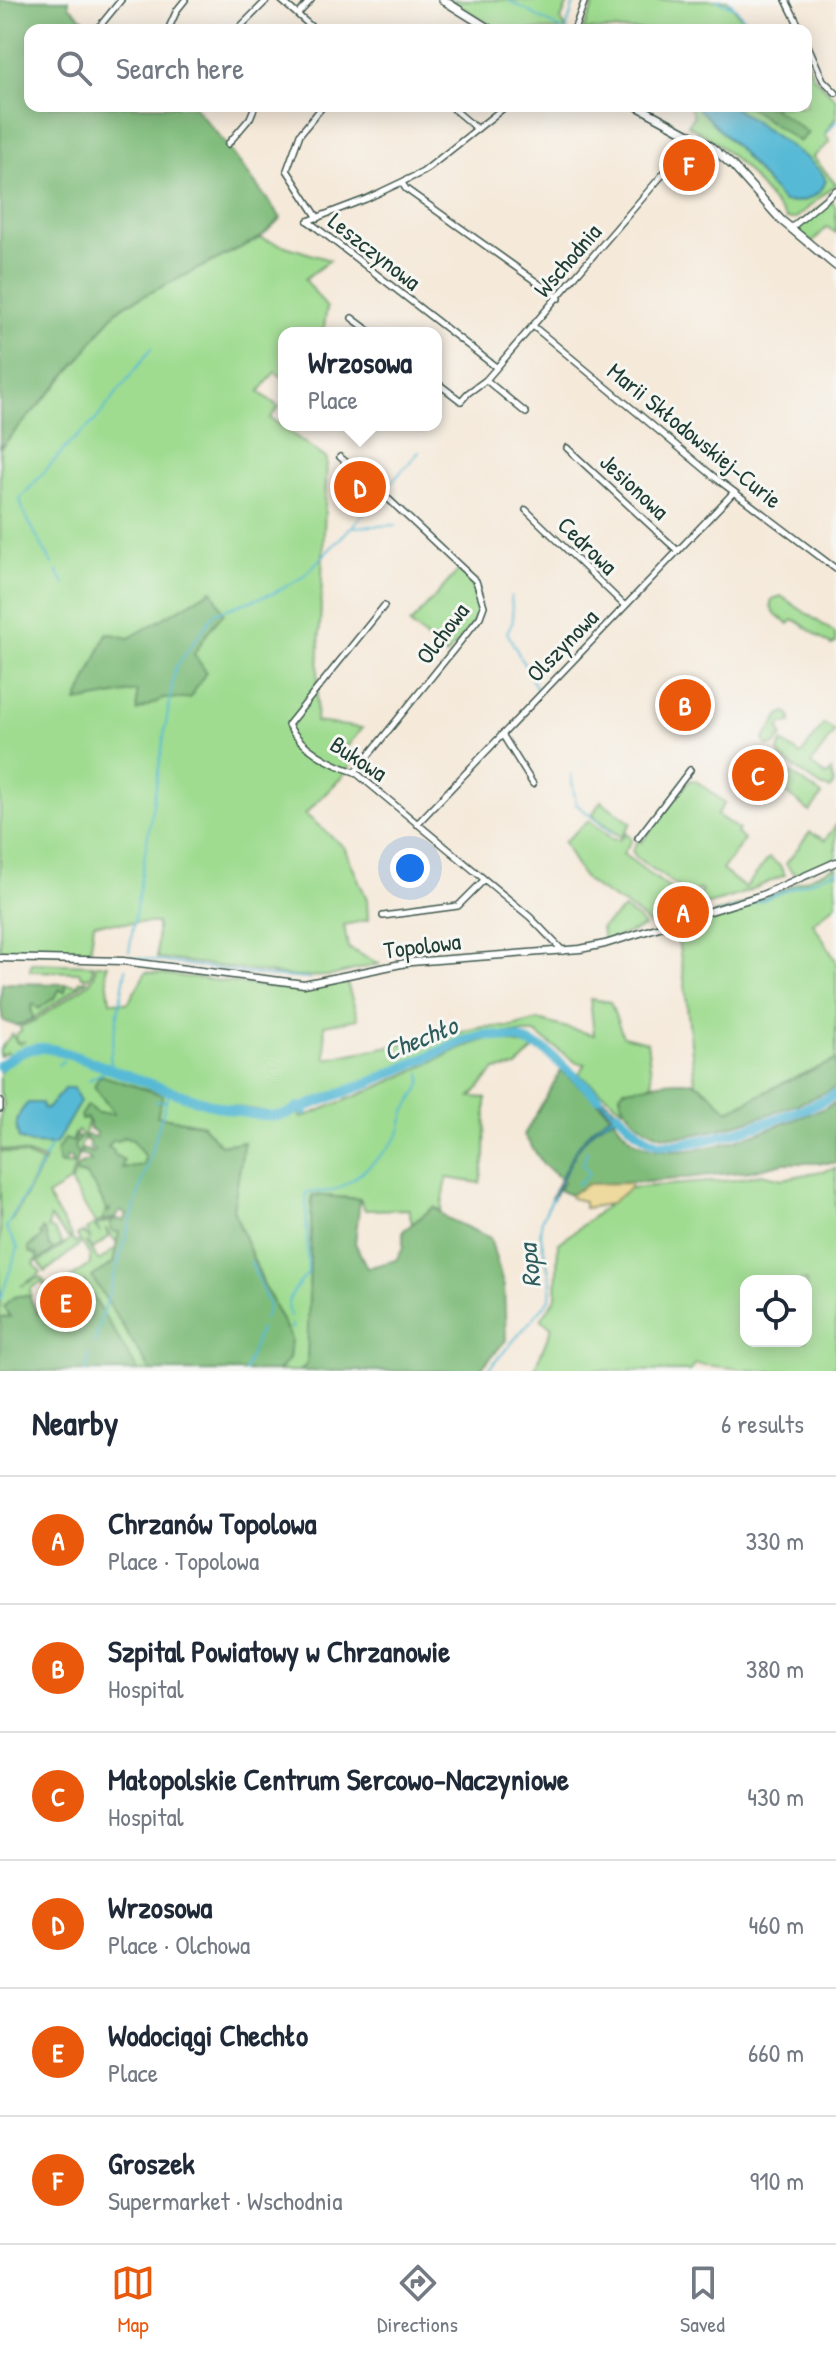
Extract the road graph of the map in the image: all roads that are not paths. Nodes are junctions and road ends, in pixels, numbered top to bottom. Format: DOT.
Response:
graph roads {
  1 [pos="121,0"];
  2 [pos="185,0"];
  3 [pos="267,0"];
  4 [pos="281,0"];
  5 [pos="311,0"];
  6 [pos="443,0"];
  7 [pos="585,0"];
  8 [pos="786,0"];
  9 [pos="298,14"];
  10 [pos="101,24"];
  11 [pos="171,24"];
  12 [pos="243,24"];
  13 [pos="309,24"];
  14 [pos="481,24"];
  15 [pos="576,24"];
  16 [pos="798,24"];
  17 [pos="812,55"];
  18 [pos="836,93"];
  19 [pos="252,112"];
  20 [pos="318,112"];
  21 [pos="457,112"];
  22 [pos="498,112"];
  23 [pos="649,112"];
  24 [pos="477,129"];
  25 [pos="690,133"];
  26 [pos="228,144"];
  27 [pos="402,182"];
  28 [pos="836,190"];
  29 [pos="318,218"];
  30 [pos="790,229"];
  31 [pos="836,266"];
  32 [pos="559,298"];
  33 [pos="352,318"];
  34 [pos="533,326"];
  35 [pos="364,327"];
  36 [pos="496,367"];
  37 [pos="486,380"];
  38 [pos="442,387"];
  39 [pos="526,413"];
  40 [pos="567,448"];
  41 [pos="340,457"];
  42 [pos="734,492"];
  43 [pos="526,510"];
  44 [pos="678,551"];
  45 [pos="836,569"];
  46 [pos="384,606"];
  47 [pos="625,606"];
  48 [pos="502,734"];
  49 [pos="690,770"];
  50 [pos="355,772"];
  51 [pos="533,784"];
  52 [pos="417,824"];
  53 [pos="638,838"];
  54 [pos="836,862"];
  55 [pos="483,881"];
  56 [pos="383,916"];
  57 [pos="563,951"];
  58 [pos="0,958"];
  59 [pos="0,1101"];
  60 [pos="0,1109"];
  1 -- 10 [label="street"];
  2 -- 11 [label="street"];
  3 -- 12 [label="street"];
  4 -- 9 [label="street"];
  5 -- 9 [label="street"];
  6 -- 14 [label="main road"];
  7 -- 15 [label="street"];
  8 -- 16 [label="street"];
  9 -- 13 [label="street"];
  17 -- 18 [label="street"];
  19 -- 26 [label="street"];
  20 -- 29 [label="street"];
  21 -- 24 [label="street"];
  22 -- 24 [label="street"];
  23 -- 25 [label="main road"];
  24 -- 27 [label="street"];
  25 -- 30 [label="main road"];
  25 -- 32 [label="street, Wschodnia"];
  27 -- 29 [label="street"];
  27 -- 32 [label="street"];
  28 -- 30 [label="street"];
  29 -- 36 [label="street, Leszczynowa"];
  30 -- 31 [label="main road"];
  32 -- 34 [label="street, Wschodnia"];
  33 -- 35 [label="street"];
  34 -- 36 [label="street, Wschodnia"];
  34 -- 42 [label="street, Marii Skłodowskiej-Curie"];
  36 -- 37 [label="street, Wschodnia"];
  37 -- 38 [label="street, Wschodnia"];
  37 -- 39 [label="street"];
  40 -- 44 [label="street, Jesionowa"];
  41 -- 50 [label="street, Olchowa"];
  42 -- 44 [label="street, Olszynowa"];
  42 -- 45 [label="street, Marii Skłodowskiej-Curie"];
  43 -- 47 [label="street, Cedrowa"];
  44 -- 47 [label="street, Olszynowa"];
  46 -- 50 [label="street, Bukowa"];
  47 -- 48 [label="street, Olszynowa"];
  48 -- 51 [label="street"];
  48 -- 52 [label="street, Olszynowa"];
  49 -- 53 [label="street"];
  50 -- 52 [label="street, Bukowa"];
  52 -- 55 [label="street, Bukowa"];
  54 -- 57 [label="street, Topolowa"];
  55 -- 56 [label="street"];
  55 -- 57 [label="street, Bukowa"];
  57 -- 58 [label="street, Topolowa"];
  59 -- 60 [label="street"];
}
